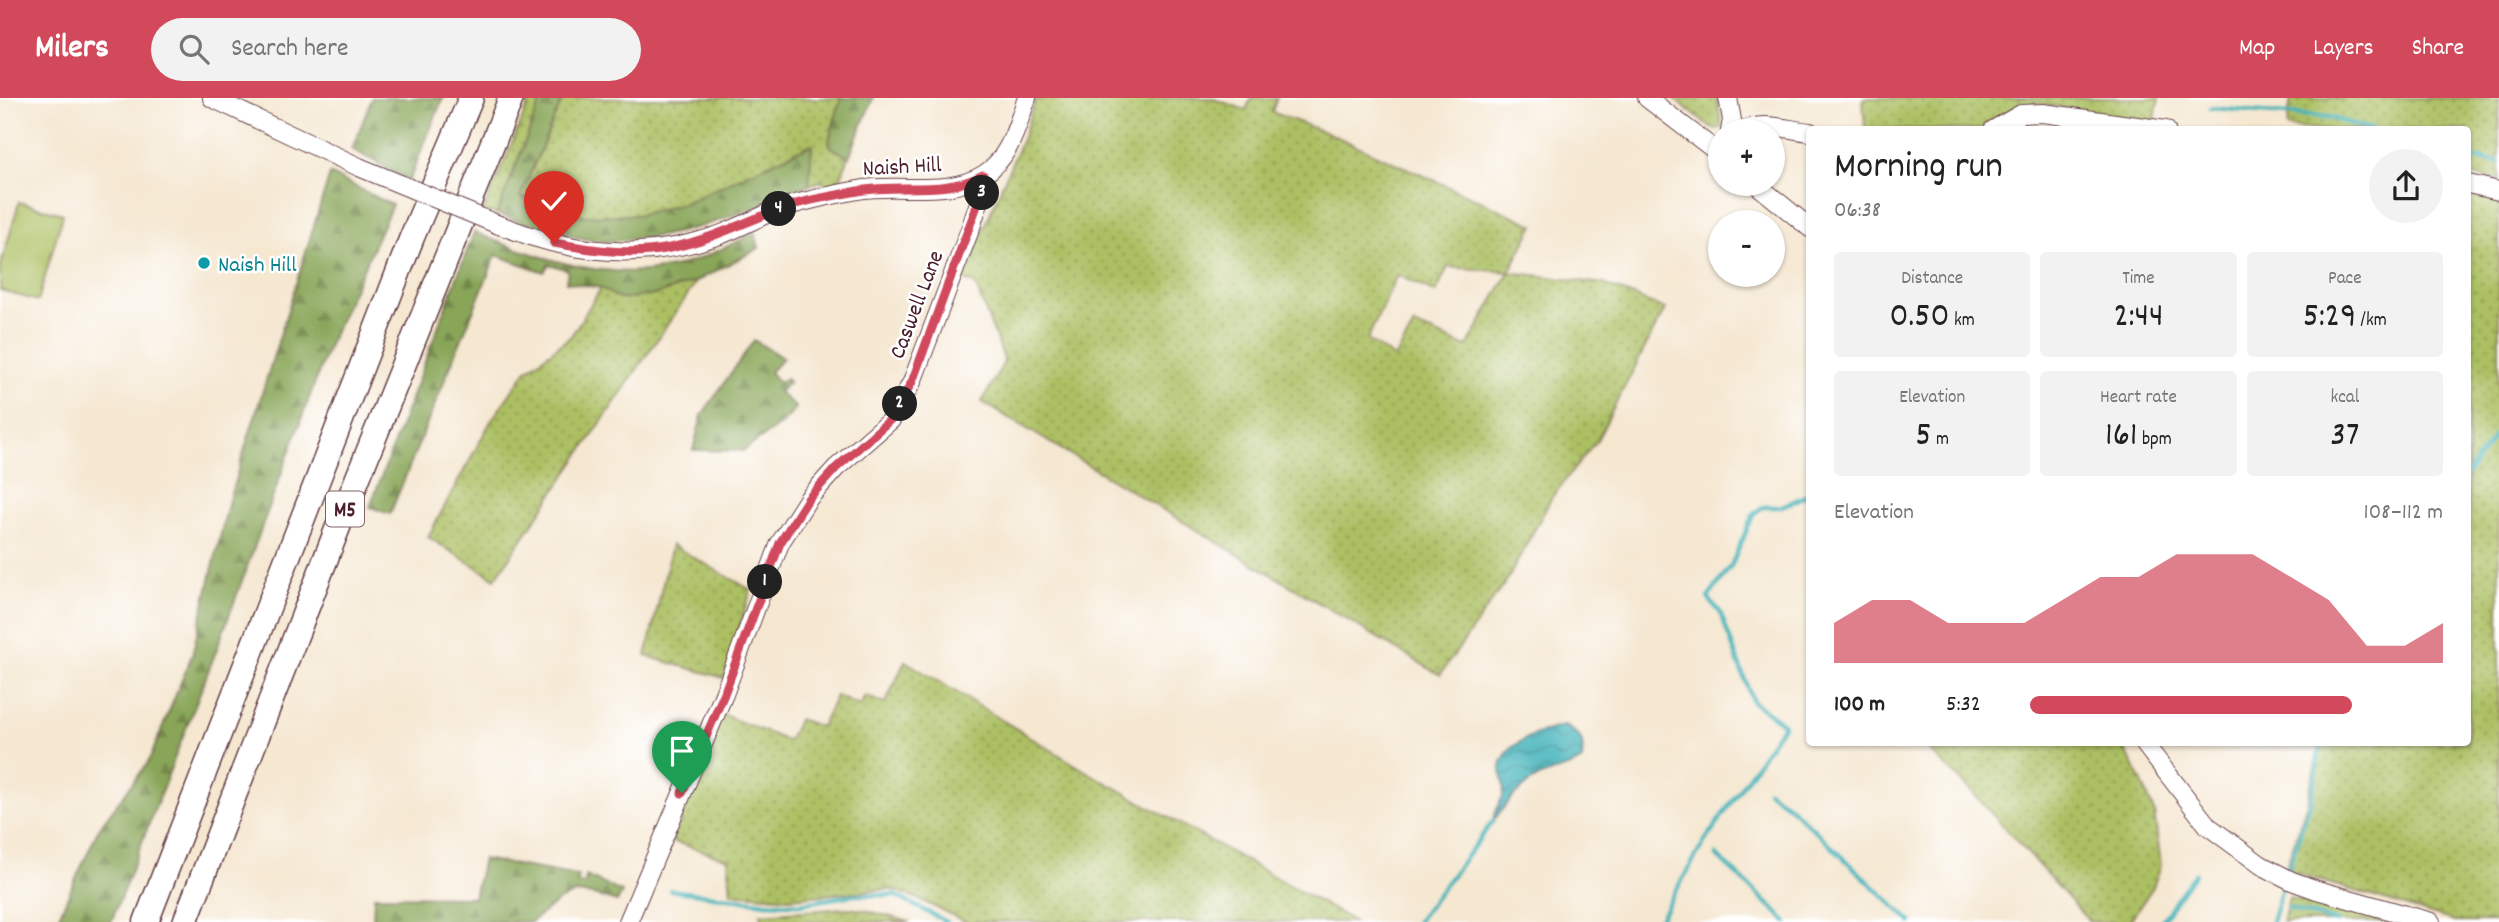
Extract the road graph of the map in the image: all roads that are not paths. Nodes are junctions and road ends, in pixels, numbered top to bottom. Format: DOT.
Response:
graph roads {
  1 [pos="212,98"];
  2 [pos="471,98"];
  3 [pos="510,98"];
  4 [pos="1027,98"];
  5 [pos="1647,98"];
  6 [pos="1728,98"];
  7 [pos="1732,119"];
  8 [pos="2000,126"];
  9 [pos="2137,126"];
  10 [pos="1785,128"];
  11 [pos="1806,131"];
  12 [pos="1708,144"];
  13 [pos="983,175"];
  14 [pos="2471,185"];
  15 [pos="2499,191"];
  16 [pos="1771,196"];
  17 [pos="1806,225"];
  18 [pos="2146,746"];
  19 [pos="146,922"];
  20 [pos="185,922"];
  21 [pos="628,922"];
  22 [pos="2431,922"];
  1 -- 13 [label="street, Naish Hill, bridge"];
  2 -- 19 [label="highway, M5"];
  3 -- 20 [label="highway, M5"];
  4 -- 13 [label="street"];
  5 -- 12 [label="street"];
  6 -- 7 [label="street"];
  8 -- 9 [label="street"];
  10 -- 11 [label="street"];
  13 -- 21 [label="street, Caswell Lane"];
  14 -- 15 [label="street"];
  16 -- 17 [label="street"];
  18 -- 22 [label="street"];
}
